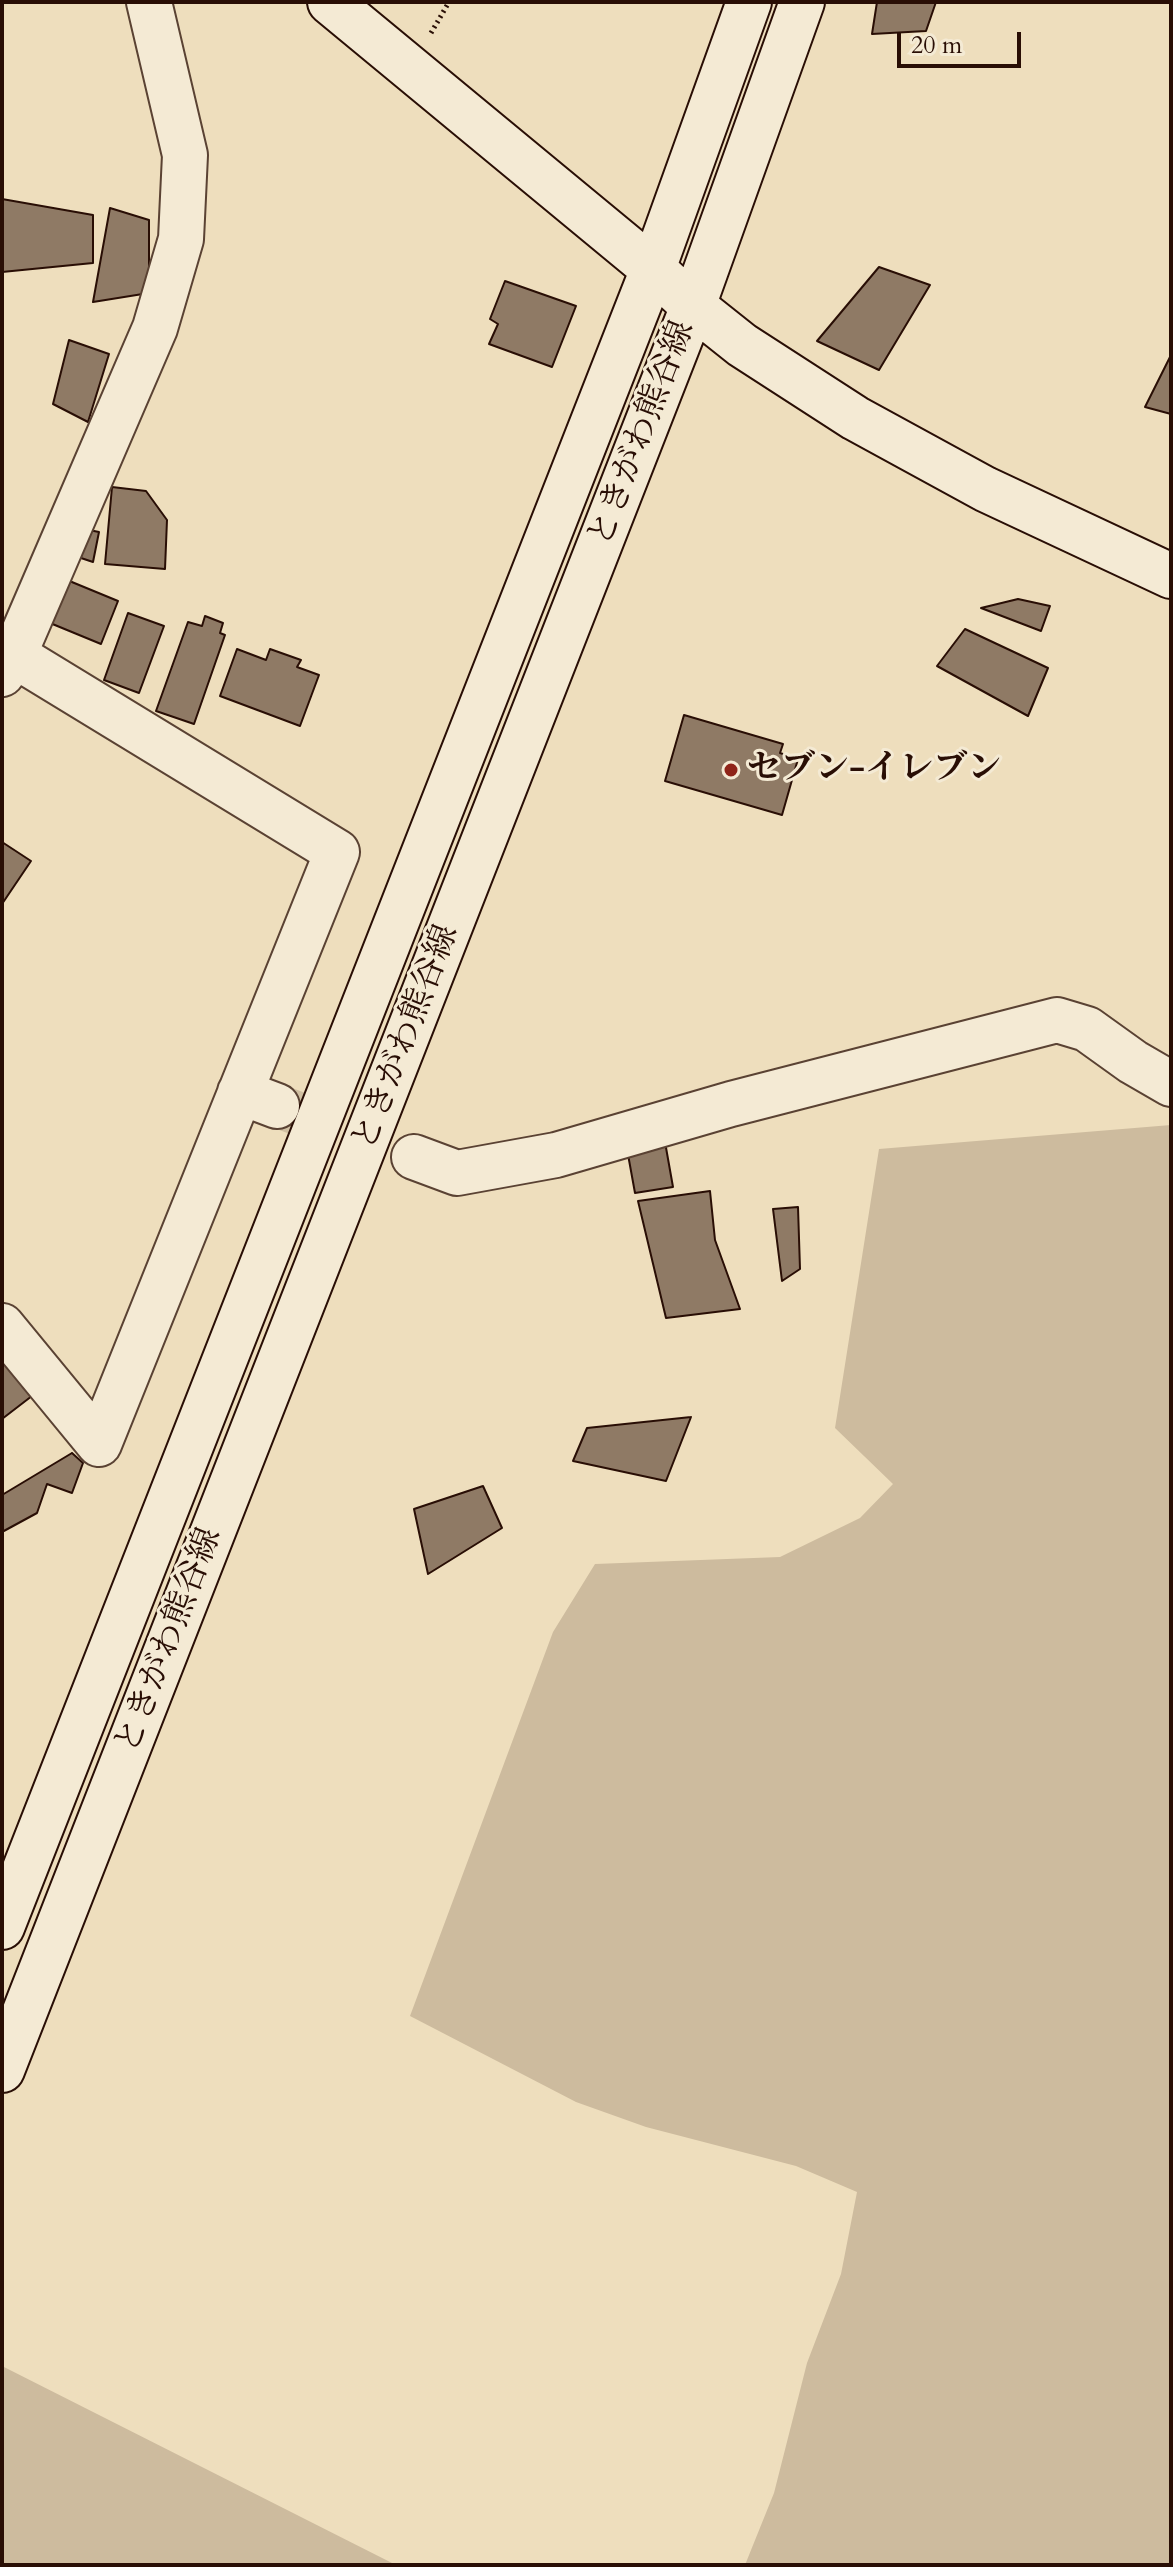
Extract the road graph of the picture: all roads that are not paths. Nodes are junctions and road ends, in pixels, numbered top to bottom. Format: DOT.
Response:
graph roads {
  1 [pos="149,2"];
  2 [pos="330,2"];
  3 [pos="749,2"];
  4 [pos="802,2"];
  5 [pos="653,269"];
  6 [pos="693,306"];
  7 [pos="1171,576"];
  8 [pos="8,664"];
  9 [pos="1171,1084"];
  10 [pos="414,1157"];
  11 [pos="2,1326"];
  12 [pos="18,1856"];
  13 [pos="2,1927"];
  14 [pos="4,2050"];
  1 -- 8 [label="main road"];
  2 -- 5 [label="main road"];
  3 -- 5 [label="main road, ときがわ熊谷線"];
  4 -- 6 [label="main road, ときがわ熊谷線"];
  5 -- 6 [label="main road"];
  5 -- 12 [label="main road, ときがわ熊谷線"];
  6 -- 7 [label="main road"];
  6 -- 14 [label="main road, ときがわ熊谷線"];
  8 -- 11 [label="main road"];
  9 -- 10 [label="main road"];
  12 -- 13 [label="main road, ときがわ熊谷線"];
}
